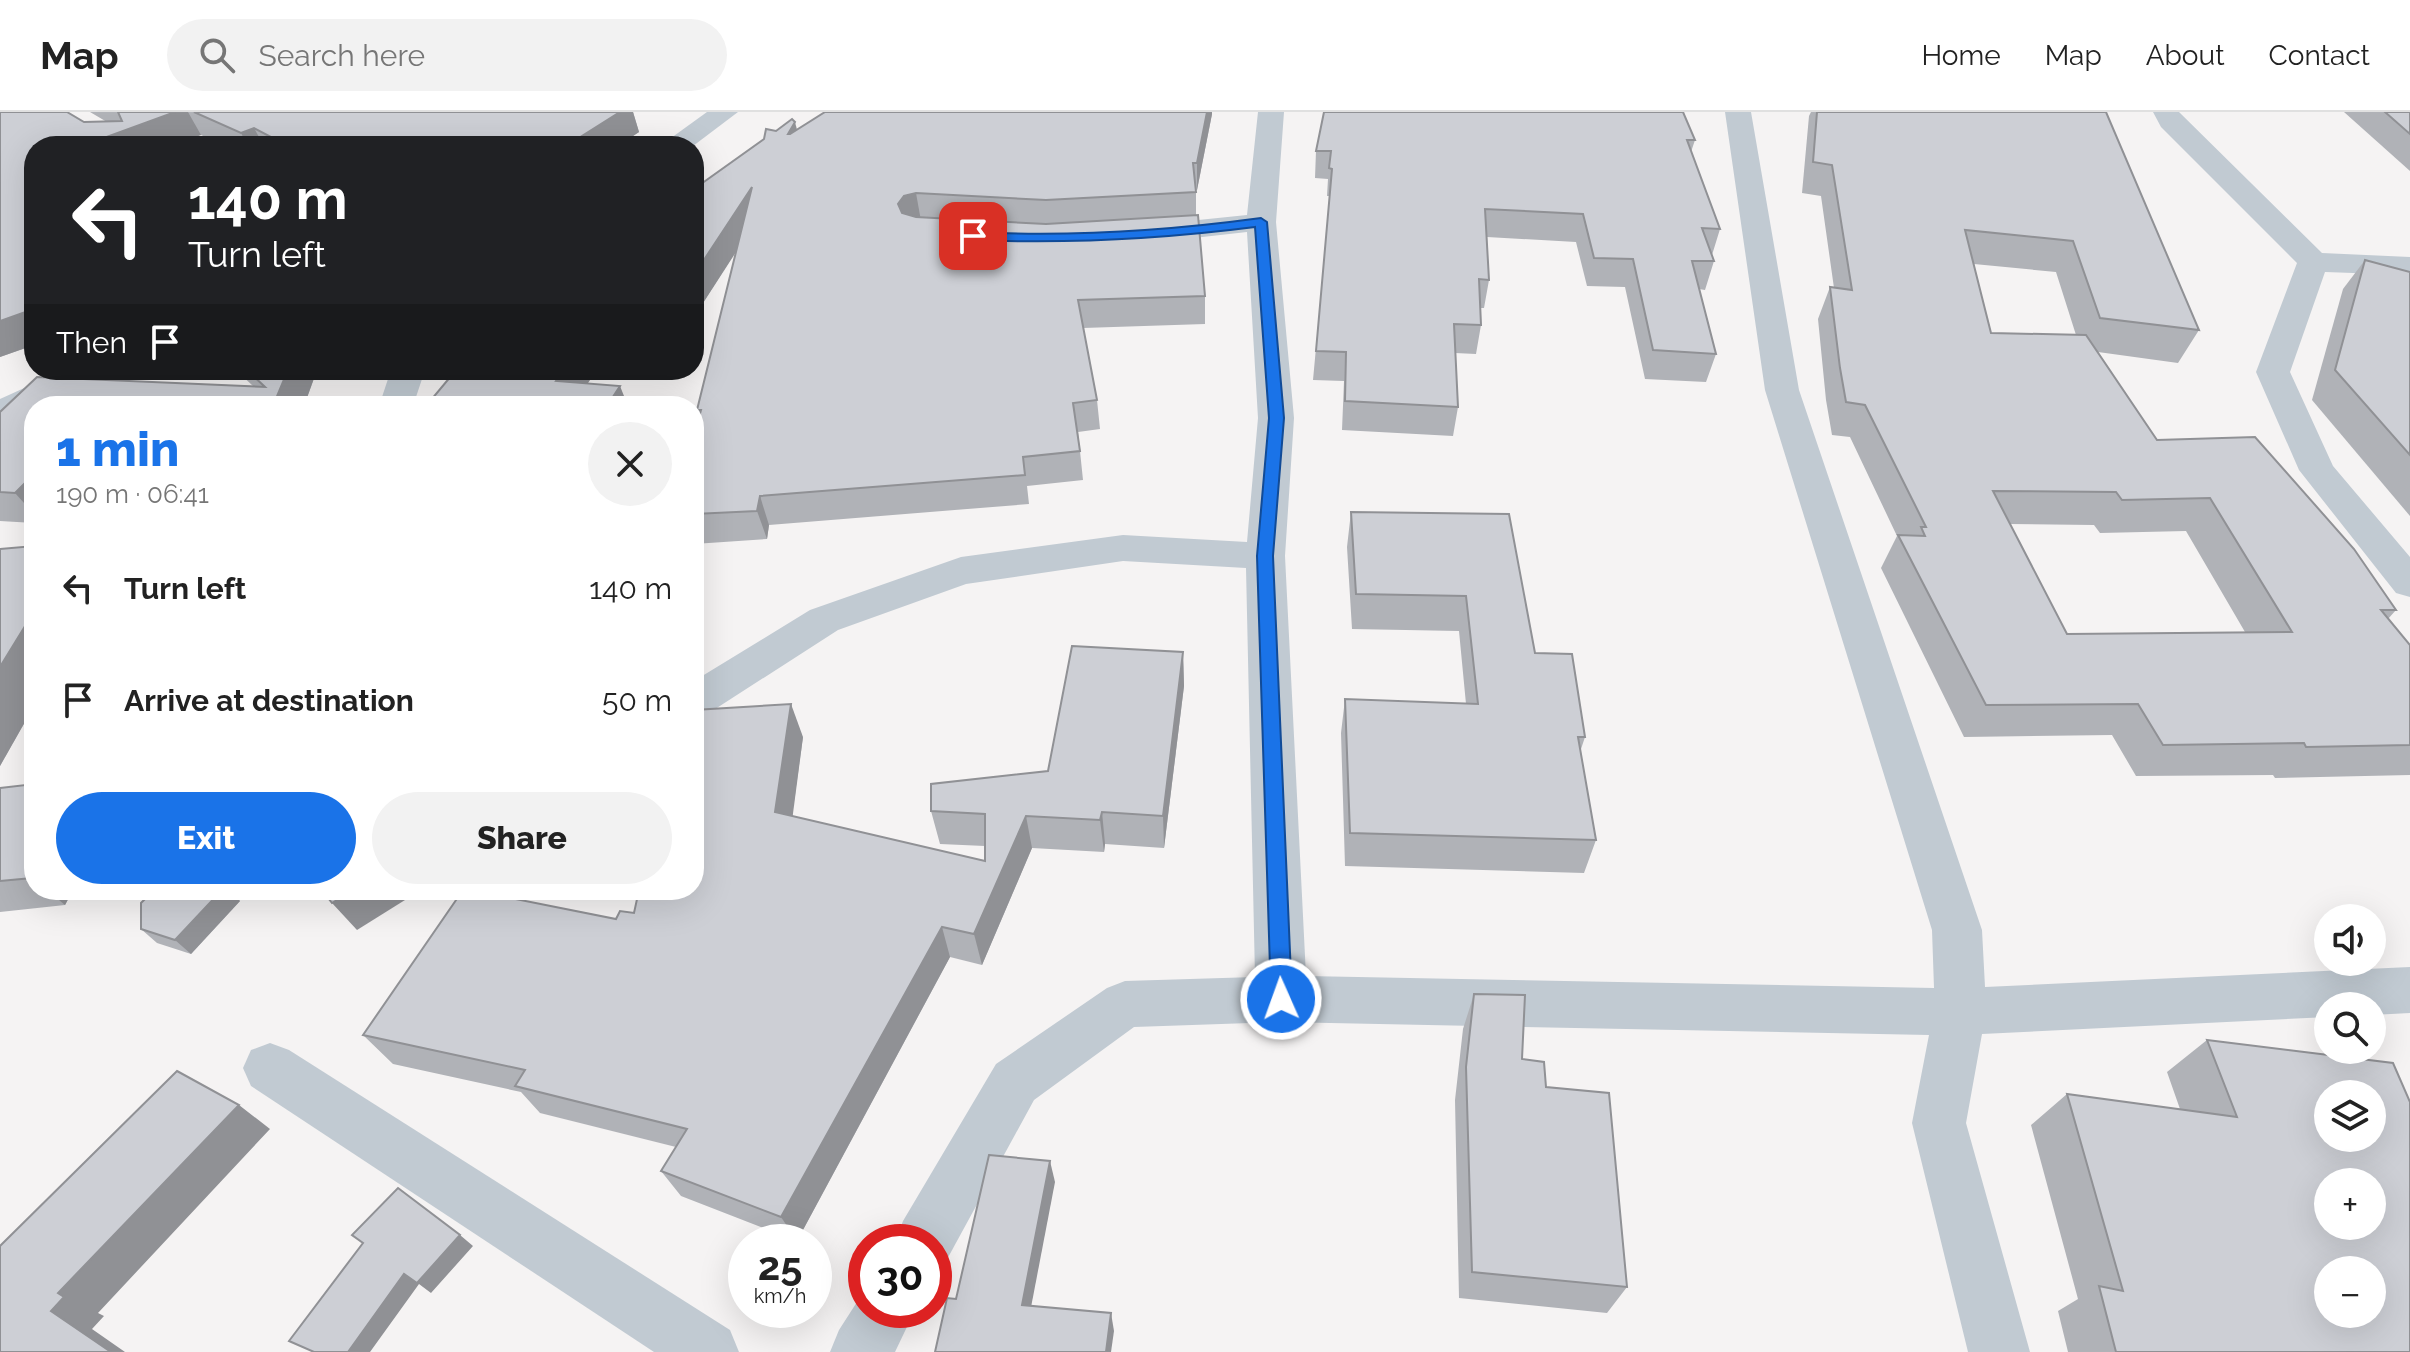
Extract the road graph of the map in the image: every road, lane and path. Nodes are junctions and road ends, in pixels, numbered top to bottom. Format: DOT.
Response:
graph roads {
  1 [pos="725,112"];
  2 [pos="1271,112"];
  3 [pos="1738,112"];
  4 [pos="2166,112"];
  5 [pos="689,136"];
  6 [pos="1261,222"];
  7 [pos="1112,237"];
  8 [pos="2313,262"];
  9 [pos="2410,266"];
  10 [pos="70,380"];
  11 [pos="35,396"];
  12 [pos="24,401"];
  13 [pos="0,412"];
  14 [pos="1265,556"];
  15 [pos="2410,583"];
  16 [pos="704,696"];
  17 [pos="2410,990"];
  18 [pos="1281,999"];
  19 [pos="1960,1012"];
  20 [pos="270,1068"];
  21 [pos="934,1224"];
  22 [pos="875,1328"];
  23 [pos="708,1352"];
  24 [pos="861,1352"];
  25 [pos="1999,1352"];
  1 -- 5 [label="street"];
  2 -- 6 [label="street"];
  3 -- 19 [label="street"];
  4 -- 8 [label="street"];
  6 -- 7 [label="street"];
  6 -- 14 [label="street"];
  8 -- 9 [label="street"];
  8 -- 15 [label="street"];
  10 -- 11 [label="street"];
  12 -- 13 [label="street"];
  14 -- 16 [label="street"];
  14 -- 18 [label="street"];
  17 -- 19 [label="street"];
  18 -- 19 [label="street"];
  18 -- 21 [label="street"];
  19 -- 25 [label="street"];
  20 -- 23 [label="street"];
  22 -- 24 [label="street"];
}
